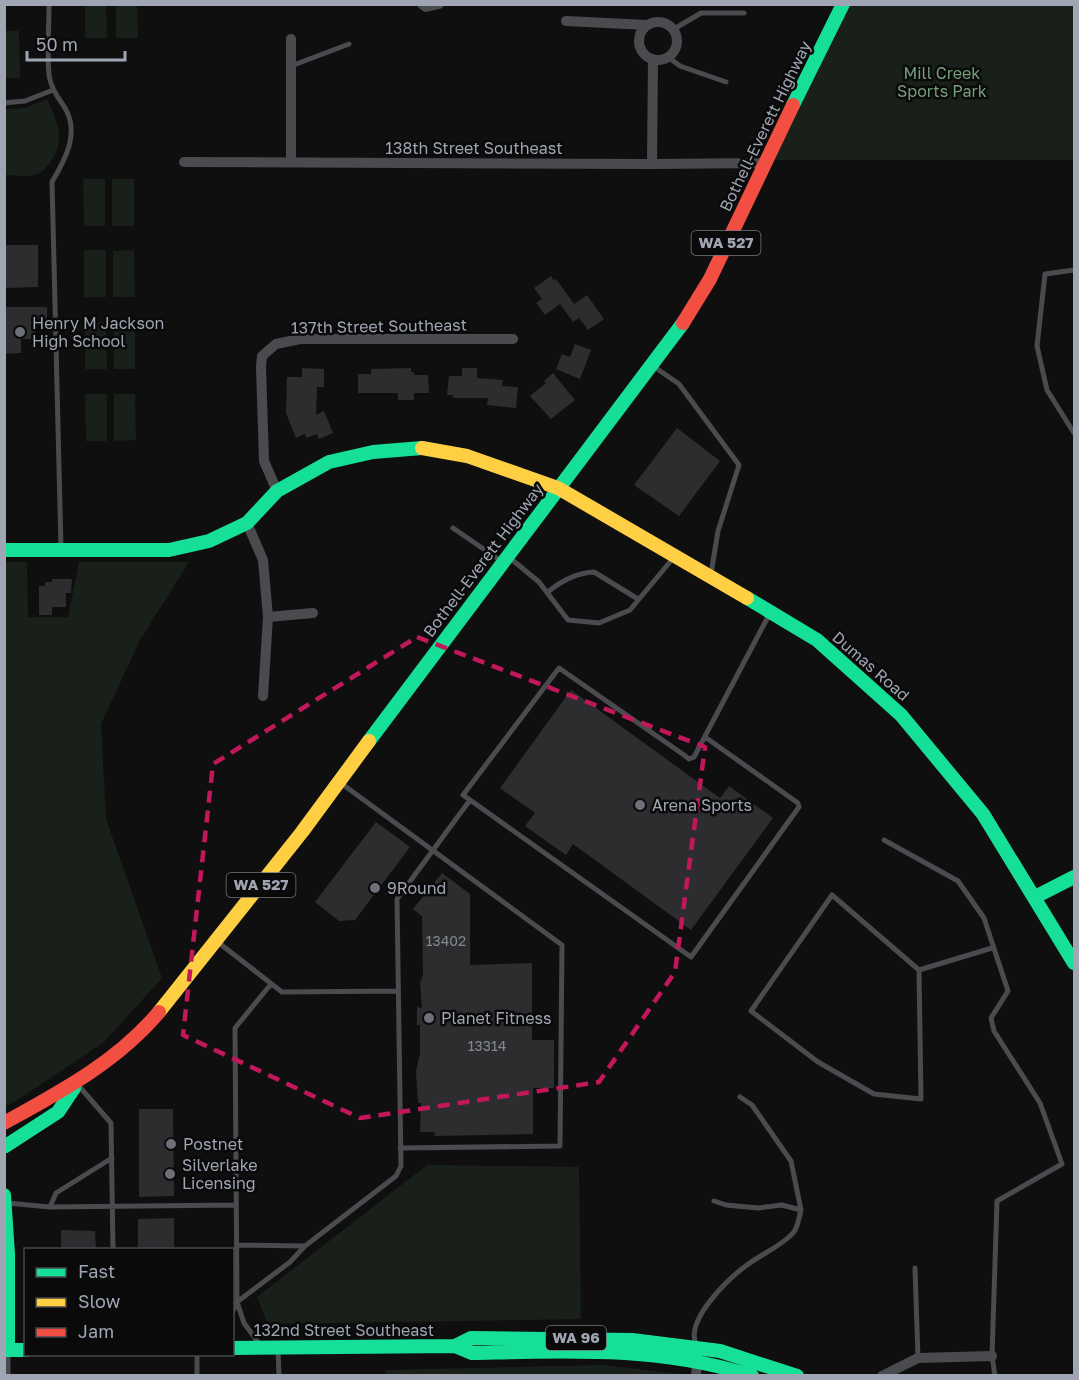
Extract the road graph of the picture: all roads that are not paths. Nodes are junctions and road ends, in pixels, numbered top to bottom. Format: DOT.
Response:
graph roads {
  1 [pos="49,4"];
  2 [pos="422,4"];
  3 [pos="440,4"];
  4 [pos="843,4"];
  5 [pos="744,13"];
  6 [pos="567,21"];
  7 [pos="647,25"];
  8 [pos="674,29"];
  9 [pos="291,39"];
  10 [pos="349,44"];
  11 [pos="668,57"];
  12 [pos="653,59"];
  13 [pos="291,66"];
  14 [pos="726,82"];
  15 [pos="53,90"];
  16 [pos="4,103"];
  17 [pos="184,162"];
  18 [pos="291,162"];
  19 [pos="764,163"];
  20 [pos="652,164"];
  21 [pos="1074,270"];
  22 [pos="513,339"];
  23 [pos="652,365"];
  24 [pos="1074,433"];
  25 [pos="558,489"];
  26 [pos="277,490"];
  27 [pos="247,523"];
  28 [pos="453,528"];
  29 [pos="61,549"];
  30 [pos="4,550"];
  31 [pos="675,555"];
  32 [pos="505,559"];
  33 [pos="710,576"];
  34 [pos="548,592"];
  35 [pos="638,599"];
  36 [pos="771,612"];
  37 [pos="313,613"];
  38 [pos="268,617"];
  39 [pos="263,696"];
  40 [pos="705,737"];
  41 [pos="338,782"];
  42 [pos="470,800"];
  43 [pos="884,840"];
  44 [pos="433,852"];
  45 [pos="1074,877"];
  46 [pos="1035,897"];
  47 [pos="217,941"];
  48 [pos="992,948"];
  49 [pos="1074,963"];
  50 [pos="919,970"];
  51 [pos="270,984"];
  52 [pos="398,991"];
  53 [pos="77,1083"];
  54 [pos="740,1097"];
  55 [pos="31,1110"];
  56 [pos="4,1124"];
  57 [pos="4,1144"];
  58 [pos="400,1148"];
  59 [pos="112,1158"];
  60 [pos="5,1199"];
  61 [pos="714,1201"];
  62 [pos="236,1205"];
  63 [pos="113,1206"];
  64 [pos="50,1207"];
  65 [pos="801,1210"];
  66 [pos="237,1245"];
  67 [pos="305,1246"];
  68 [pos="113,1248"];
  69 [pos="6,1254"];
  70 [pos="915,1268"];
  71 [pos="237,1302"];
  72 [pos="234,1309"];
  73 [pos="262,1347"];
  74 [pos="278,1347"];
  75 [pos="234,1348"];
  76 [pos="6,1350"];
  77 [pos="24,1350"];
  78 [pos="698,1354"];
  79 [pos="197,1356"];
  80 [pos="992,1356"];
  81 [pos="918,1358"];
  82 [pos="8,1376"];
  83 [pos="197,1376"];
  84 [pos="279,1376"];
  85 [pos="696,1376"];
  86 [pos="752,1376"];
  87 [pos="797,1376"];
  88 [pos="882,1376"];
  89 [pos="995,1376"];
  1 -- 15 [label="lane"];
  2 -- 3 [label="street"];
  4 -- 19 [label="main road, Bothell-Everett Highway / WA 527"];
  5 -- 8 [label="lane"];
  6 -- 7 [label="street"];
  7 -- 8 [label="street"];
  7 -- 12 [label="street"];
  8 -- 11 [label="street"];
  9 -- 13 [label="street"];
  10 -- 13 [label="lane"];
  11 -- 12 [label="street"];
  11 -- 14 [label="lane"];
  12 -- 20 [label="street"];
  13 -- 18 [label="street"];
  15 -- 16 [label="lane"];
  15 -- 29 [label="lane"];
  17 -- 18 [label="street, 138th Street Southeast"];
  18 -- 20 [label="street, 138th Street Southeast"];
  19 -- 20 [label="street, 138th Street Southeast"];
  19 -- 23 [label="main road, Bothell-Everett Highway / WA 527"];
  21 -- 24 [label="lane"];
  22 -- 26 [label="street, 137th Street Southeast"];
  23 -- 25 [label="main road, Bothell-Everett Highway / WA 527"];
  23 -- 33 [label="lane"];
  25 -- 26 [label="main road, Dumas Road"];
  25 -- 31 [label="main road, Dumas Road"];
  25 -- 32 [label="main road, Bothell-Everett Highway / WA 527"];
  26 -- 27 [label="main road, Dumas Road"];
  27 -- 29 [label="main road"];
  27 -- 38 [label="street"];
  28 -- 32 [label="lane"];
  29 -- 30 [label="main road"];
  31 -- 33 [label="main road, Dumas Road"];
  31 -- 35 [label="lane"];
  32 -- 34 [label="lane"];
  32 -- 41 [label="main road, Bothell-Everett Highway / WA 527"];
  33 -- 36 [label="main road, Dumas Road"];
  34 -- 35 [label="lane"];
  34 -- 35 [label="lane"];
  36 -- 40 [label="lane"];
  36 -- 46 [label="main road, Dumas Road"];
  37 -- 38 [label="street"];
  38 -- 39 [label="street"];
  40 -- 42 [label="lane"];
  40 -- 42 [label="lane"];
  41 -- 44 [label="lane"];
  41 -- 47 [label="main road, Bothell-Everett Highway / WA 527"];
  42 -- 44 [label="lane"];
  43 -- 48 [label="lane"];
  44 -- 52 [label="lane"];
  44 -- 58 [label="lane"];
  45 -- 46 [label="main road"];
  46 -- 49 [label="main road, Dumas Road"];
  47 -- 51 [label="lane"];
  47 -- 53 [label="main road, Bothell-Everett Highway / WA 527"];
  48 -- 50 [label="lane"];
  48 -- 80 [label="lane"];
  50 -- 50 [label="lane"];
  51 -- 52 [label="lane"];
  51 -- 62 [label="lane"];
  52 -- 58 [label="lane"];
  53 -- 55 [label="main road, Bothell-Everett Highway / WA 527"];
  53 -- 57 [label="main road, Bothell-Everett Highway / WA 527"];
  53 -- 59 [label="lane"];
  54 -- 65 [label="lane"];
  55 -- 56 [label="main road, Bothell-Everett Highway / WA 527"];
  55 -- 57 [label="main road"];
  58 -- 67 [label="lane"];
  59 -- 63 [label="lane"];
  59 -- 64 [label="lane"];
  60 -- 64 [label="lane"];
  60 -- 69 [label="main road"];
  61 -- 65 [label="lane"];
  62 -- 63 [label="lane"];
  62 -- 66 [label="lane"];
  63 -- 64 [label="lane"];
  63 -- 68 [label="lane"];
  65 -- 78 [label="lane"];
  66 -- 67 [label="lane"];
  66 -- 71 [label="lane"];
  67 -- 71 [label="lane"];
  69 -- 76 [label="main road"];
  70 -- 81 [label="lane"];
  71 -- 72 [label="lane"];
  71 -- 73 [label="lane"];
  73 -- 74 [label="main road, 132nd Street Southeast / WA 96"];
  73 -- 75 [label="main road, 132nd Street Southeast / WA 96"];
  74 -- 78 [label="main road, 132nd Street Southeast / WA 96"];
  74 -- 84 [label="lane"];
  76 -- 77 [label="main road"];
  76 -- 82 [label="lane"];
  78 -- 85 [label="street"];
  78 -- 86 [label="main road, 132nd Street Southeast / WA 96"];
  78 -- 87 [label="main road, 132nd Street Southeast / WA 96"];
  79 -- 83 [label="lane"];
  80 -- 81 [label="street"];
  80 -- 89 [label="lane"];
  81 -- 88 [label="street"];
}
